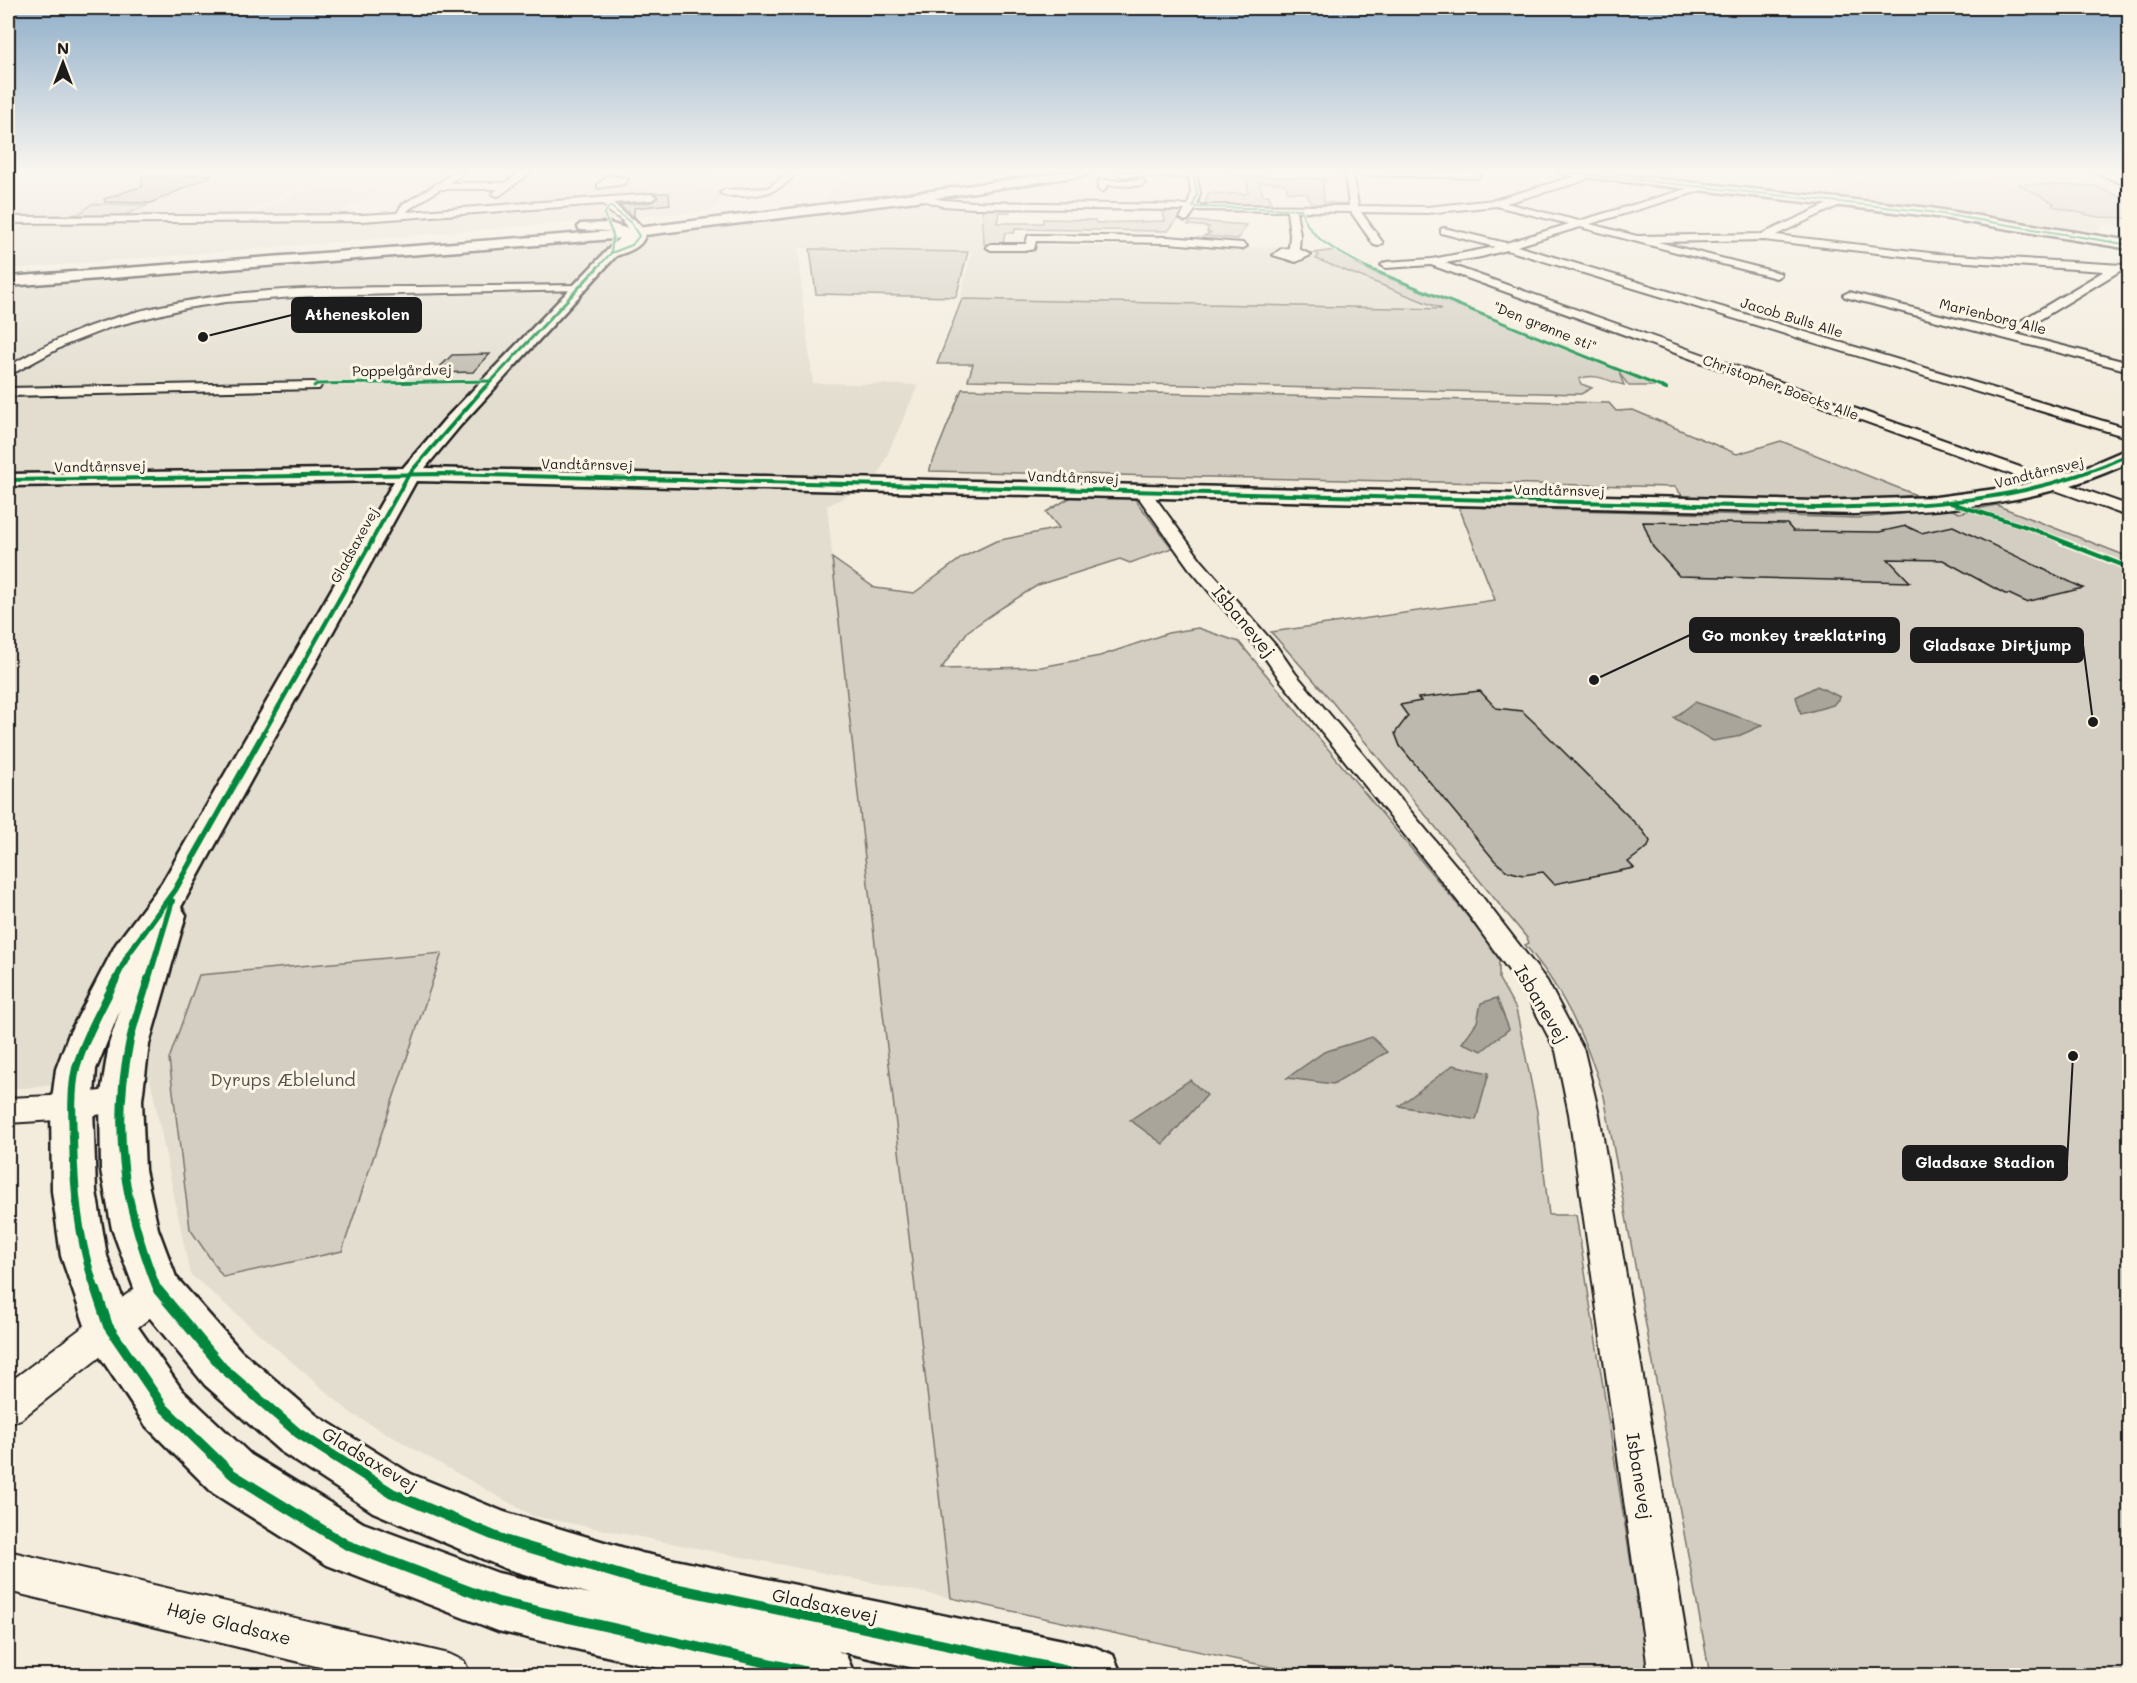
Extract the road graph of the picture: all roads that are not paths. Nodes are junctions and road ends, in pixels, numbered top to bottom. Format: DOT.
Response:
graph roads {
  1 [pos="290,251"];
  2 [pos="421,251"];
  3 [pos="617,251"];
  4 [pos="1491,251"];
  5 [pos="1521,251"];
  6 [pos="1680,251"];
  7 [pos="1882,251"];
  8 [pos="611,253"];
  9 [pos="1432,262"];
  10 [pos="2130,262"];
  11 [pos="1386,264"];
  12 [pos="2115,269"];
  13 [pos="8,273"];
  14 [pos="1776,275"];
  15 [pos="8,282"];
  16 [pos="578,288"];
  17 [pos="1849,295"];
  18 [pos="2006,335"];
  19 [pos="2130,367"];
  20 [pos="8,372"];
  21 [pos="314,386"];
  22 [pos="8,392"];
  23 [pos="2130,434"];
  24 [pos="2130,453"];
  25 [pos="409,474"];
  26 [pos="8,480"];
  27 [pos="2051,484"];
  28 [pos="1142,491"];
  29 [pos="2130,512"];
  30 [pos="96,1103"];
  31 [pos="8,1112"];
  32 [pos="158,1290"];
  33 [pos="108,1326"];
  34 [pos="8,1406"];
  35 [pos="8,1571"];
  36 [pos="449,1676"];
  37 [pos="825,1676"];
  38 [pos="1092,1676"];
  39 [pos="1671,1676"];
  1 -- 13 [label="street"];
  2 -- 15 [label="street"];
  3 -- 8 [label="street, Gladsaxevej"];
  4 -- 9 [label="street"];
  5 -- 23 [label="street, Jacob Bulls Alle"];
  6 -- 14 [label="street"];
  7 -- 12 [label="street"];
  8 -- 16 [label="street, Gladsaxevej"];
  9 -- 11 [label="street"];
  9 -- 27 [label="street, Christopher Boecks Alle"];
  10 -- 12 [label="street"];
  12 -- 18 [label="street"];
  16 -- 20 [label="street"];
  16 -- 25 [label="street, Gladsaxevej"];
  17 -- 18 [label="street, Marienborg Alle"];
  18 -- 19 [label="street, Marienborg Alle"];
  21 -- 22 [label="street"];
  24 -- 27 [label="street, Vandtårnsvej"];
  25 -- 26 [label="street, Vandtårnsvej"];
  25 -- 28 [label="street, Vandtårnsvej"];
  25 -- 30 [label="street, Gladsaxevej"];
  27 -- 28 [label="street, Vandtårnsvej"];
  27 -- 29 [label="street, Christopher Boecks Alle"];
  28 -- 39 [label="street, Isbanevej"];
  30 -- 31 [label="street"];
  30 -- 32 [label="street, Gladsaxevej"];
  30 -- 33 [label="street, Gladsaxevej"];
  32 -- 33 [label="street"];
  32 -- 38 [label="street, Gladsaxevej"];
  33 -- 34 [label="street"];
  33 -- 37 [label="street, Gladsaxevej"];
  35 -- 36 [label="street, Høje Gladsaxe"];
}
